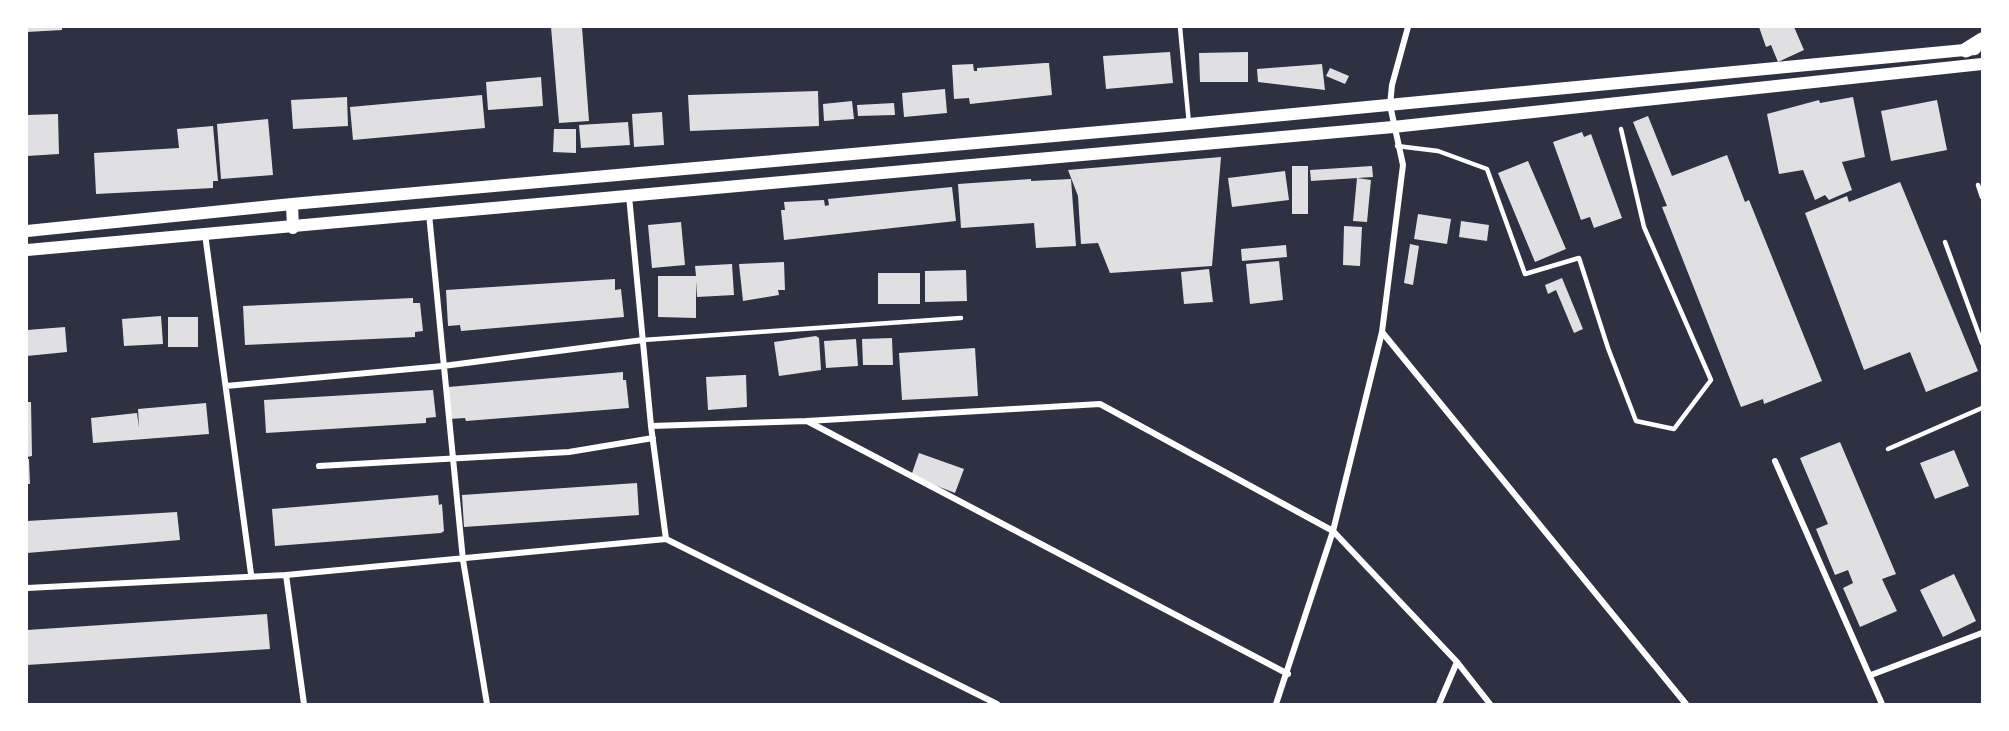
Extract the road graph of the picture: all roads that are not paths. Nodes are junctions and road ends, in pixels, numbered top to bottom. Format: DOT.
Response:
graph roads {
  1 [pos="1180,27"];
  2 [pos="1408,27"];
  3 [pos="1982,40"];
  4 [pos="1982,48"];
  5 [pos="1966,50"];
  6 [pos="1982,64"];
  7 [pos="1390,105"];
  8 [pos="1188,124"];
  9 [pos="1393,127"];
  10 [pos="1621,129"];
  11 [pos="1397,146"];
  12 [pos="1978,185"];
  13 [pos="629,196"];
  14 [pos="1982,197"];
  15 [pos="292,204"];
  16 [pos="429,214"];
  17 [pos="293,228"];
  18 [pos="27,231"];
  19 [pos="205,234"];
  20 [pos="1944,242"];
  21 [pos="27,250"];
  22 [pos="961,318"];
  23 [pos="1382,332"];
  24 [pos="643,340"];
  25 [pos="1982,343"];
  26 [pos="443,366"];
  27 [pos="225,386"];
  28 [pos="1982,408"];
  29 [pos="807,421"];
  30 [pos="651,426"];
  31 [pos="653,438"];
  32 [pos="1888,450"];
  33 [pos="452,458"];
  34 [pos="1775,461"];
  35 [pos="319,466"];
  36 [pos="1333,531"];
  37 [pos="666,539"];
  38 [pos="463,560"];
  39 [pos="251,574"];
  40 [pos="286,574"];
  41 [pos="27,588"];
  42 [pos="1982,633"];
  43 [pos="1457,662"];
  44 [pos="1288,674"];
  45 [pos="1871,675"];
  46 [pos="304,704"];
  47 [pos="487,704"];
  48 [pos="997,704"];
  49 [pos="1276,704"];
  50 [pos="1439,704"];
  51 [pos="1490,704"];
  52 [pos="1686,704"];
  53 [pos="1882,704"];
  1 -- 8 [label="lane"];
  2 -- 7 [label="street"];
  3 -- 5 [label="main road"];
  4 -- 5 [label="main road"];
  5 -- 7 [label="main road"];
  6 -- 9 [label="main road"];
  7 -- 8 [label="main road"];
  7 -- 9 [label="street"];
  8 -- 15 [label="main road"];
  9 -- 11 [label="street"];
  9 -- 13 [label="main road"];
  10 -- 11 [label="lane"];
  11 -- 23 [label="street"];
  12 -- 14 [label="lane"];
  13 -- 16 [label="main road"];
  13 -- 24 [label="street"];
  15 -- 17 [label="main road"];
  15 -- 18 [label="main road"];
  16 -- 17 [label="main road"];
  16 -- 26 [label="street"];
  17 -- 19 [label="main road"];
  19 -- 21 [label="main road"];
  19 -- 27 [label="street"];
  20 -- 25 [label="lane"];
  22 -- 24 [label="lane"];
  23 -- 36 [label="street"];
  23 -- 52 [label="street"];
  24 -- 26 [label="street"];
  24 -- 30 [label="street"];
  26 -- 27 [label="street"];
  26 -- 33 [label="street"];
  27 -- 39 [label="street"];
  28 -- 32 [label="lane"];
  29 -- 30 [label="street"];
  29 -- 36 [label="street"];
  29 -- 44 [label="street"];
  30 -- 31 [label="street"];
  31 -- 33 [label="street"];
  31 -- 37 [label="street"];
  33 -- 35 [label="street"];
  33 -- 38 [label="street"];
  34 -- 45 [label="street"];
  36 -- 43 [label="street"];
  36 -- 44 [label="street"];
  37 -- 38 [label="street"];
  37 -- 48 [label="street"];
  38 -- 40 [label="street"];
  38 -- 47 [label="street"];
  39 -- 40 [label="street"];
  39 -- 41 [label="street"];
  40 -- 46 [label="street"];
  42 -- 45 [label="street"];
  43 -- 50 [label="street"];
  43 -- 51 [label="street"];
  44 -- 49 [label="street"];
  45 -- 53 [label="street"];
}
